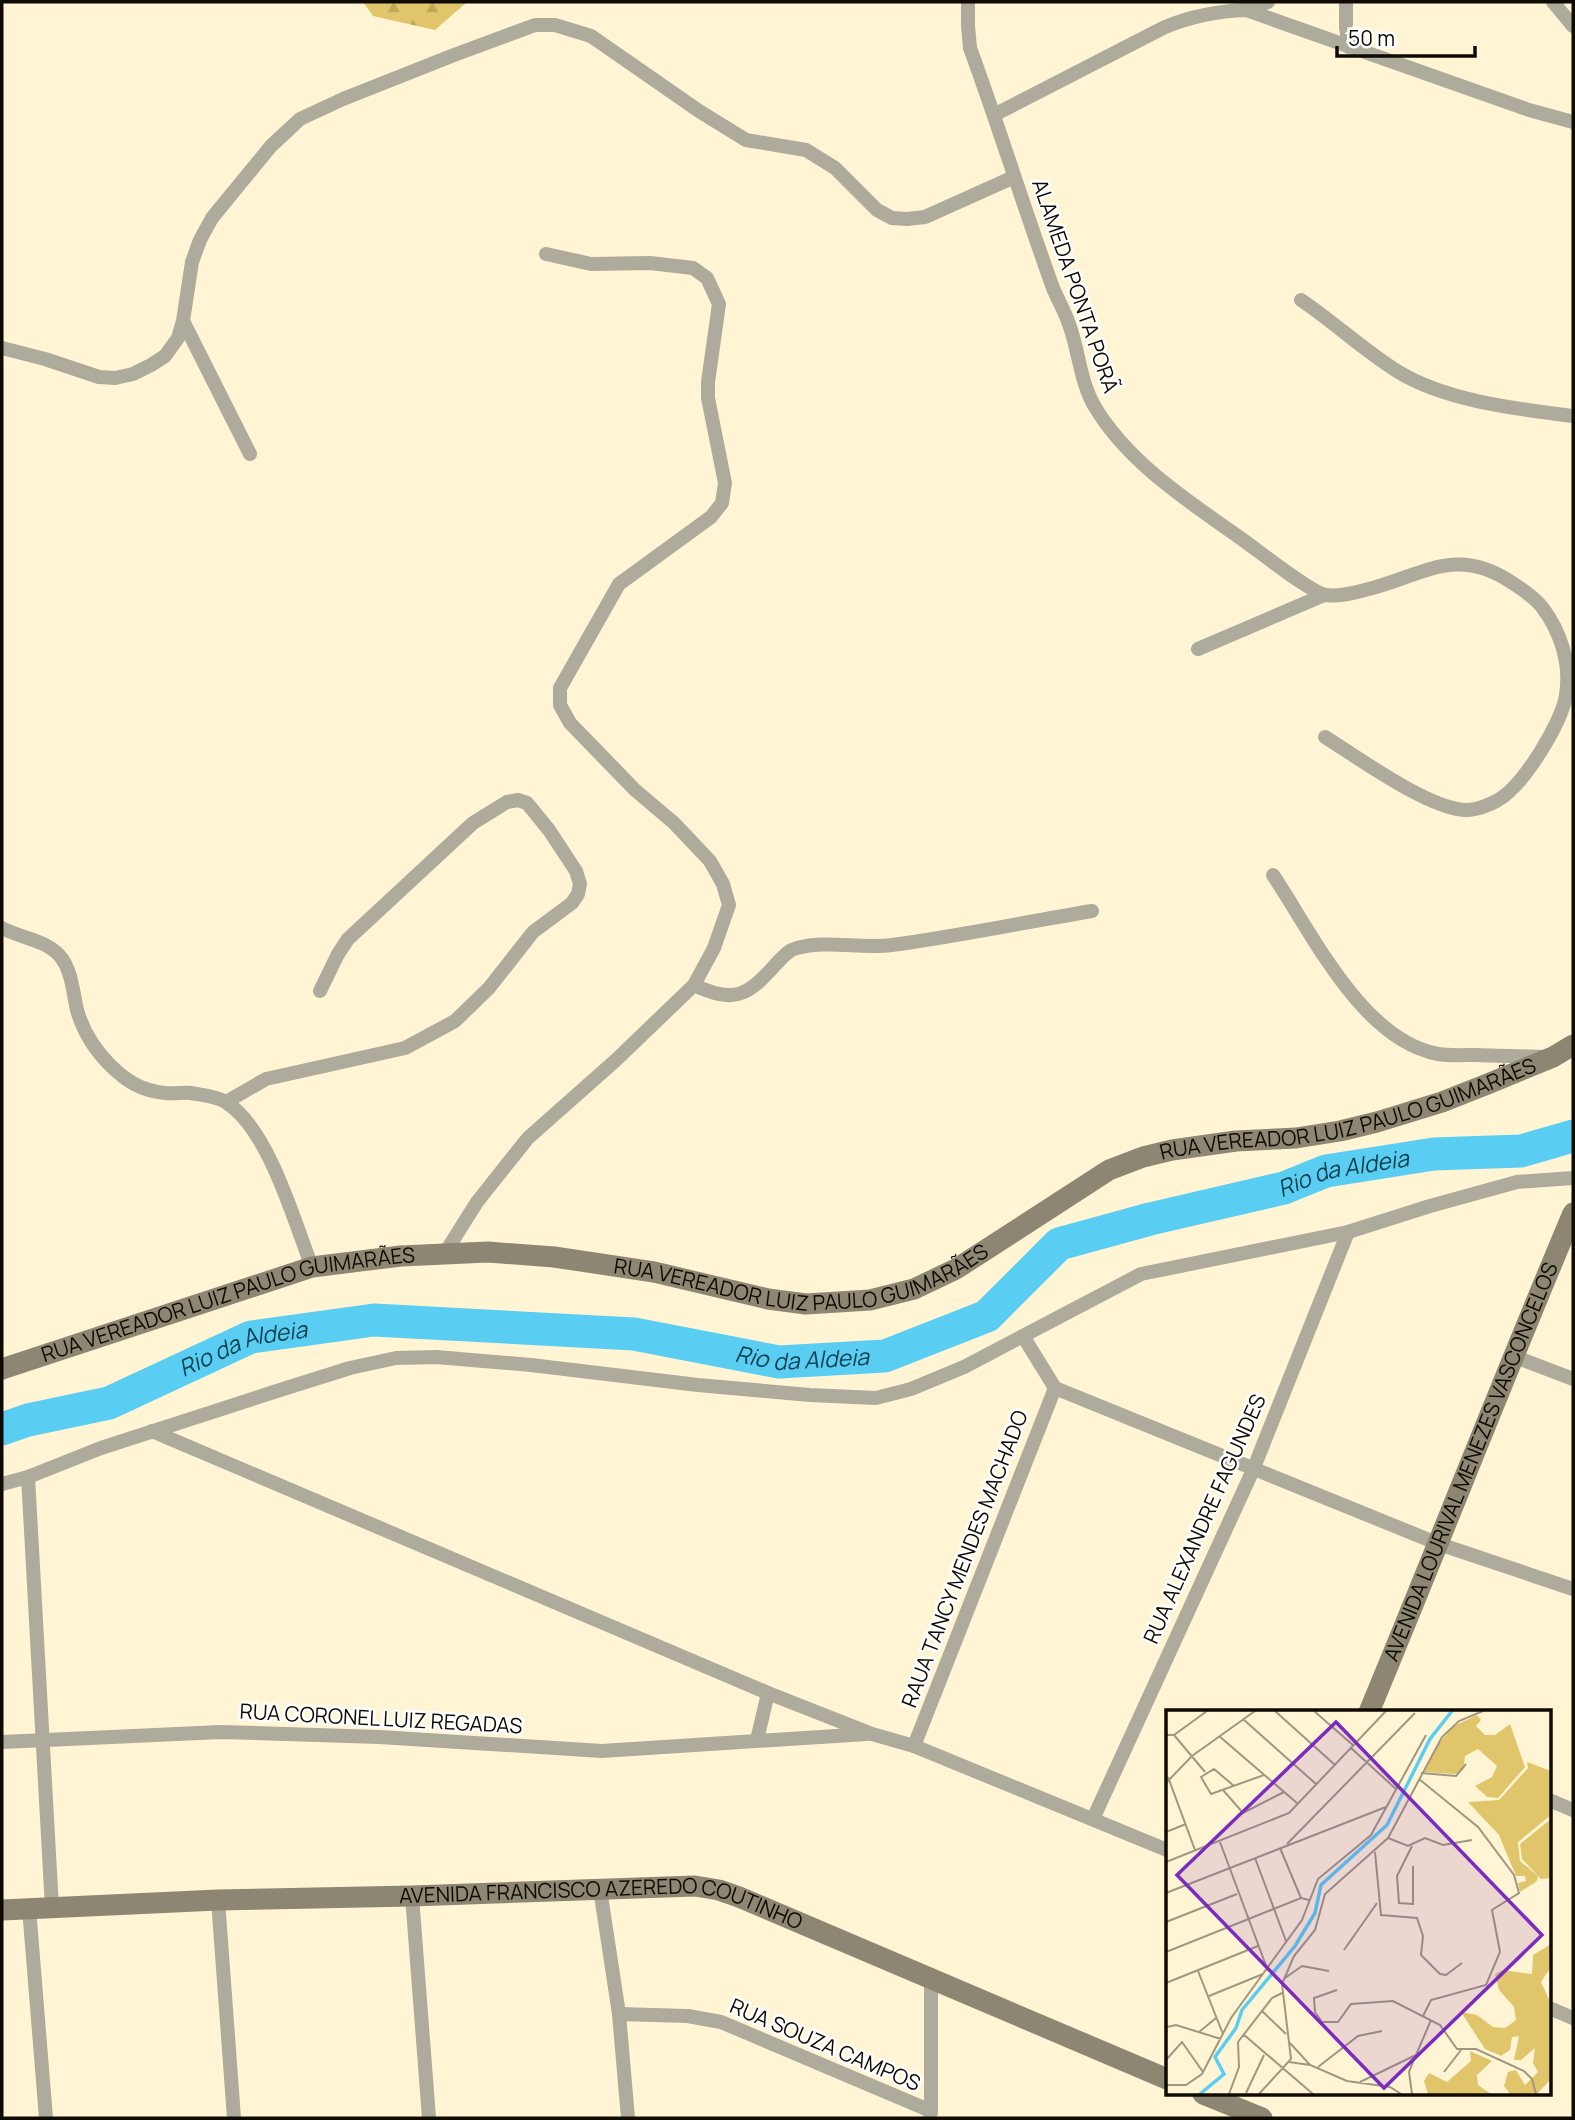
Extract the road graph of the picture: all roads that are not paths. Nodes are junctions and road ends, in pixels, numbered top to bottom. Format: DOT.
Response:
graph roads {
  1 [pos="968,2"];
  2 [pos="1268,2"];
  3 [pos="1346,2"];
  4 [pos="1553,2"];
  5 [pos="1246,10"];
  6 [pos="1573,26"];
  7 [pos="1349,47"];
  8 [pos="994,116"];
  9 [pos="1573,122"];
  10 [pos="1014,177"];
  11 [pos="546,254"];
  12 [pos="1301,300"];
  13 [pos="183,321"];
  14 [pos="2,348"];
  15 [pos="1573,416"];
  16 [pos="250,454"];
  17 [pos="1324,596"];
  18 [pos="1198,649"];
  19 [pos="1325,737"];
  20 [pos="1273,875"];
  21 [pos="1092,911"];
  22 [pos="2,928"];
  23 [pos="694,985"];
  24 [pos="320,991"];
  25 [pos="1573,1045"];
  26 [pos="1553,1058"];
  27 [pos="226,1102"];
  28 [pos="1573,1178"];
  29 [pos="1573,1213"];
  30 [pos="1348,1232"];
  31 [pos="445,1253"];
  32 [pos="312,1267"];
  33 [pos="1023,1336"];
  34 [pos="1513,1356"];
  35 [pos="2,1369"];
  36 [pos="1573,1379"];
  37 [pos="1055,1388"];
  38 [pos="152,1431"];
  39 [pos="1253,1470"];
  40 [pos="28,1477"];
  41 [pos="2,1484"];
  42 [pos="1439,1544"];
  43 [pos="1573,1589"];
  44 [pos="768,1693"];
  45 [pos="1370,1710"];
  46 [pos="872,1734"];
  47 [pos="43,1739"];
  48 [pos="757,1740"];
  49 [pos="2,1742"];
  50 [pos="914,1746"];
  51 [pos="1550,1800"];
  52 [pos="1573,1810"];
  53 [pos="1093,1819"];
  54 [pos="1166,1850"];
  55 [pos="600,1889"];
  56 [pos="412,1896"];
  57 [pos="218,1900"];
  58 [pos="29,1908"];
  59 [pos="52,1908"];
  60 [pos="2,1910"];
  61 [pos="931,1978"];
  62 [pos="1550,2008"];
  63 [pos="619,2014"];
  64 [pos="1573,2018"];
  65 [pos="1166,2079"];
  66 [pos="1208,2096"];
  67 [pos="930,2115"];
  68 [pos="47,2118"];
  69 [pos="234,2118"];
  70 [pos="429,2118"];
  71 [pos="628,2118"];
  72 [pos="1262,2118"];
  1 -- 8 [label="street, ALAMEDA PONTA PORÃ"];
  2 -- 5 [label="street"];
  3 -- 7 [label="street"];
  4 -- 6 [label="street"];
  5 -- 7 [label="street"];
  5 -- 8 [label="street"];
  7 -- 9 [label="street"];
  8 -- 10 [label="street, ALAMEDA PONTA PORÃ"];
  10 -- 13 [label="street"];
  10 -- 17 [label="street, ALAMEDA PONTA PORÃ"];
  11 -- 23 [label="street"];
  12 -- 15 [label="street"];
  13 -- 14 [label="street"];
  13 -- 16 [label="street"];
  17 -- 18 [label="street"];
  17 -- 19 [label="street"];
  20 -- 26 [label="street"];
  21 -- 23 [label="street"];
  22 -- 27 [label="street"];
  23 -- 31 [label="street"];
  24 -- 27 [label="street"];
  25 -- 26 [label="street, RUA VEREADOR LUIZ PAULO GUIMARÃES"];
  26 -- 31 [label="street, RUA VEREADOR LUIZ PAULO GUIMARÃES"];
  27 -- 32 [label="street"];
  28 -- 30 [label="street"];
  29 -- 34 [label="street, AVENIDA LOURIVAL MENEZES VASCONCELOS"];
  30 -- 33 [label="street"];
  30 -- 39 [label="street, RUA ALEXANDRE FAGUNDES"];
  31 -- 32 [label="street, RUA VEREADOR LUIZ PAULO GUIMARÃES"];
  32 -- 35 [label="street, RUA VEREADOR LUIZ PAULO GUIMARÃES"];
  33 -- 37 [label="street"];
  33 -- 38 [label="street"];
  34 -- 36 [label="street"];
  34 -- 42 [label="street, AVENIDA LOURIVAL MENEZES VASCONCELOS"];
  37 -- 39 [label="street"];
  37 -- 50 [label="street, RAUA TANCY MENDES MACHADO"];
  38 -- 40 [label="street"];
  38 -- 44 [label="street, RUA CORONEL LUIZ REGADAS"];
  39 -- 42 [label="street"];
  39 -- 53 [label="street, RUA ALEXANDRE FAGUNDES"];
  40 -- 41 [label="street"];
  40 -- 47 [label="street"];
  42 -- 43 [label="street"];
  42 -- 45 [label="street, AVENIDA LOURIVAL MENEZES VASCONCELOS"];
  44 -- 46 [label="street, RUA CORONEL LUIZ REGADAS"];
  44 -- 48 [label="street"];
  46 -- 48 [label="street, RUA CORONEL LUIZ REGADAS"];
  46 -- 50 [label="street, RUA CORONEL LUIZ REGADAS"];
  47 -- 48 [label="street, RUA CORONEL LUIZ REGADAS"];
  47 -- 49 [label="street, RUA CORONEL LUIZ REGADAS"];
  47 -- 59 [label="street"];
  50 -- 53 [label="street, RUA CORONEL LUIZ REGADAS"];
  51 -- 52 [label="street"];
  53 -- 54 [label="street, RUA CORONEL LUIZ REGADAS"];
  55 -- 56 [label="street, AVENIDA FRANCISCO AZEREDO COUTINHO"];
  55 -- 61 [label="street, AVENIDA FRANCISCO AZEREDO COUTINHO"];
  55 -- 63 [label="street"];
  56 -- 57 [label="street, AVENIDA FRANCISCO AZEREDO COUTINHO"];
  56 -- 70 [label="street"];
  57 -- 59 [label="street, AVENIDA FRANCISCO AZEREDO COUTINHO"];
  57 -- 69 [label="street"];
  58 -- 59 [label="street, AVENIDA FRANCISCO AZEREDO COUTINHO"];
  58 -- 60 [label="street, AVENIDA FRANCISCO AZEREDO COUTINHO"];
  58 -- 68 [label="street"];
  61 -- 65 [label="street, AVENIDA FRANCISCO AZEREDO COUTINHO"];
  61 -- 67 [label="street, RUA SOUZA CAMPOS"];
  62 -- 64 [label="street"];
  63 -- 67 [label="street, RUA SOUZA CAMPOS"];
  63 -- 71 [label="street"];
  66 -- 72 [label="street"];
}
